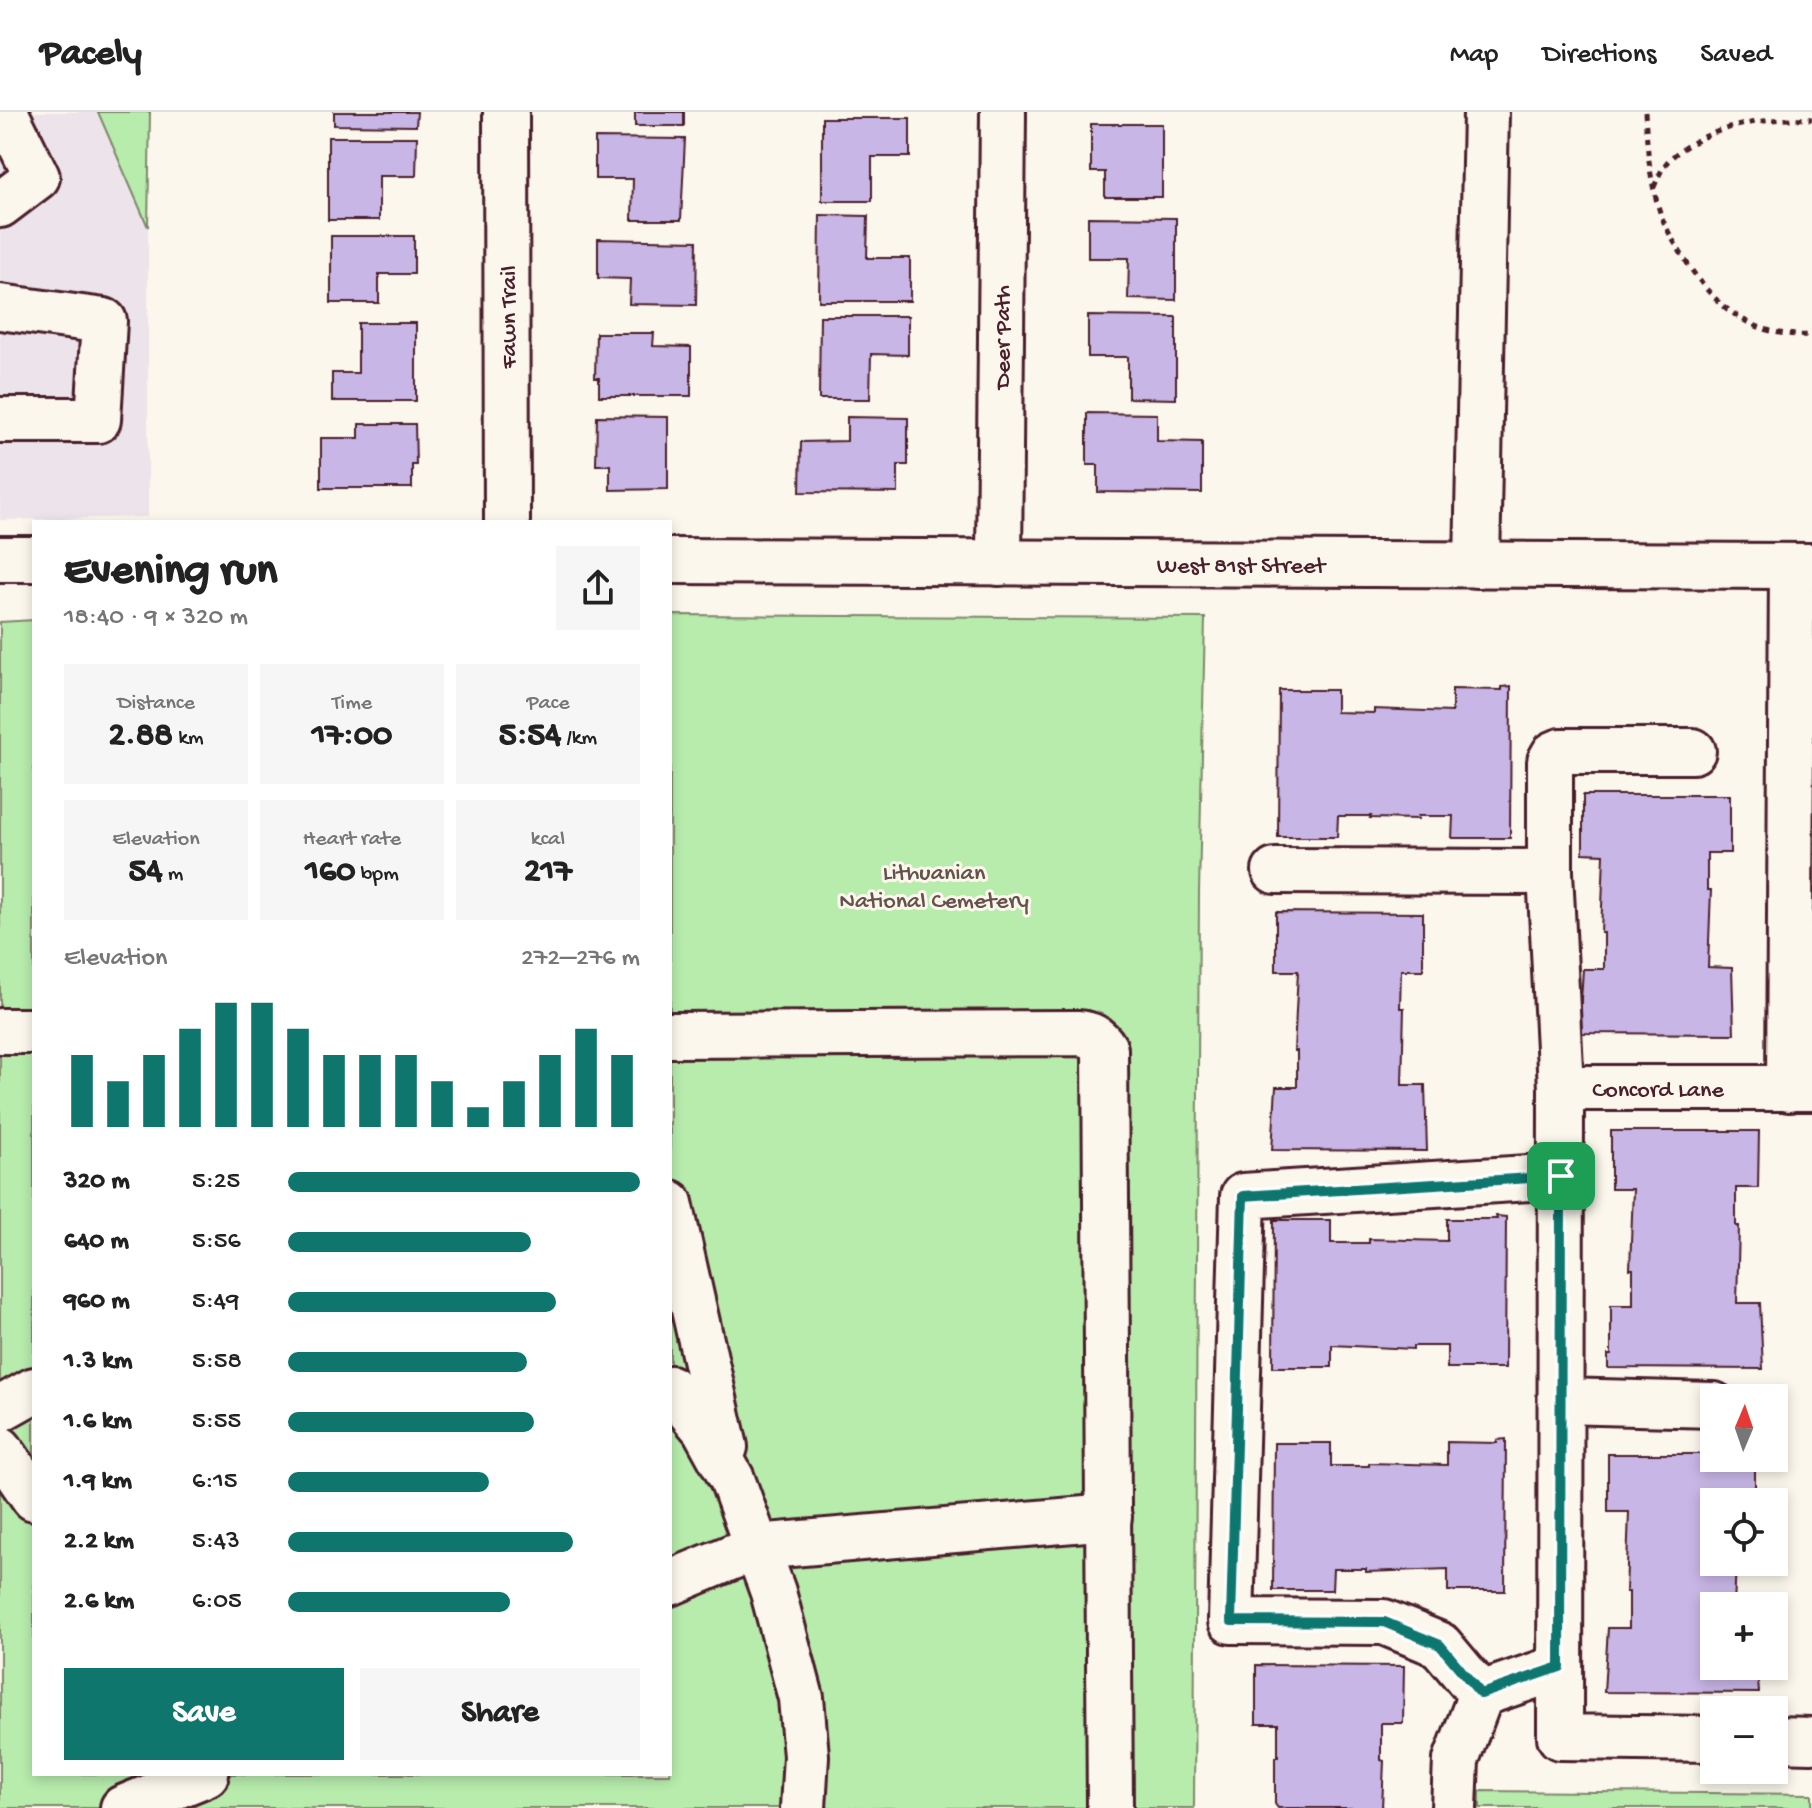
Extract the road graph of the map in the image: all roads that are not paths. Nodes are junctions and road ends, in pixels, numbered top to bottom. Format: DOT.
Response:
graph roads {
  1 [pos="5,112"];
  2 [pos="506,112"];
  3 [pos="1003,112"];
  4 [pos="1486,112"];
  5 [pos="0,205"];
  6 [pos="0,307"];
  7 [pos="0,420"];
  8 [pos="507,520"];
  9 [pos="0,559"];
  10 [pos="32,559"];
  11 [pos="672,561"];
  12 [pos="999,563"];
  13 [pos="1477,565"];
  14 [pos="1802,566"];
  15 [pos="1693,751"];
  16 [pos="1275,871"];
  17 [pos="1550,872"];
  18 [pos="0,1031"];
  19 [pos="32,1031"];
  20 [pos="672,1035"];
  21 [pos="1561,1088"];
  22 [pos="1800,1088"];
  23 [pos="1561,1176"];
  24 [pos="672,1212"];
  25 [pos="672,1390"];
  26 [pos="32,1391"];
  27 [pos="1561,1401"];
  28 [pos="1700,1405"];
  29 [pos="0,1409"];
  30 [pos="0,1449"];
  31 [pos="732,1479"];
  32 [pos="32,1495"];
  33 [pos="1109,1517"];
  34 [pos="756,1547"];
  35 [pos="672,1582"];
  36 [pos="1560,1667"];
  37 [pos="1481,1694"];
  38 [pos="1700,1739"];
  39 [pos="1788,1739"];
  40 [pos="1812,1740"];
  41 [pos="200,1776"];
  42 [pos="136,1798"];
  43 [pos="803,1808"];
  44 [pos="1110,1808"];
  45 [pos="1454,1808"];
  1 -- 5 [label="street"];
  2 -- 8 [label="street, Fawn Trail"];
  3 -- 12 [label="street, Deer Path"];
  4 -- 13 [label="street"];
  6 -- 7 [label="street"];
  9 -- 10 [label="street"];
  11 -- 12 [label="street, West 81st Street"];
  12 -- 13 [label="street, West 81st Street"];
  13 -- 14 [label="street, West 81st Street"];
  14 -- 22 [label="street, Concord Lane"];
  15 -- 17 [label="street"];
  16 -- 17 [label="street"];
  17 -- 21 [label="street"];
  18 -- 19 [label="street"];
  20 -- 33 [label="street"];
  21 -- 22 [label="street, Concord Lane"];
  21 -- 23 [label="street, Concord Lane"];
  23 -- 27 [label="street, Concord Lane"];
  23 -- 37 [label="street"];
  24 -- 31 [label="street"];
  25 -- 31 [label="street"];
  26 -- 29 [label="street"];
  27 -- 28 [label="street"];
  27 -- 36 [label="street, Concord Lane"];
  30 -- 32 [label="street"];
  31 -- 34 [label="street"];
  33 -- 34 [label="street"];
  33 -- 44 [label="street"];
  34 -- 35 [label="street"];
  34 -- 43 [label="street"];
  36 -- 37 [label="street"];
  36 -- 38 [label="street, Concord Lane"];
  37 -- 45 [label="street"];
  39 -- 40 [label="street"];
  41 -- 42 [label="street"];
}
